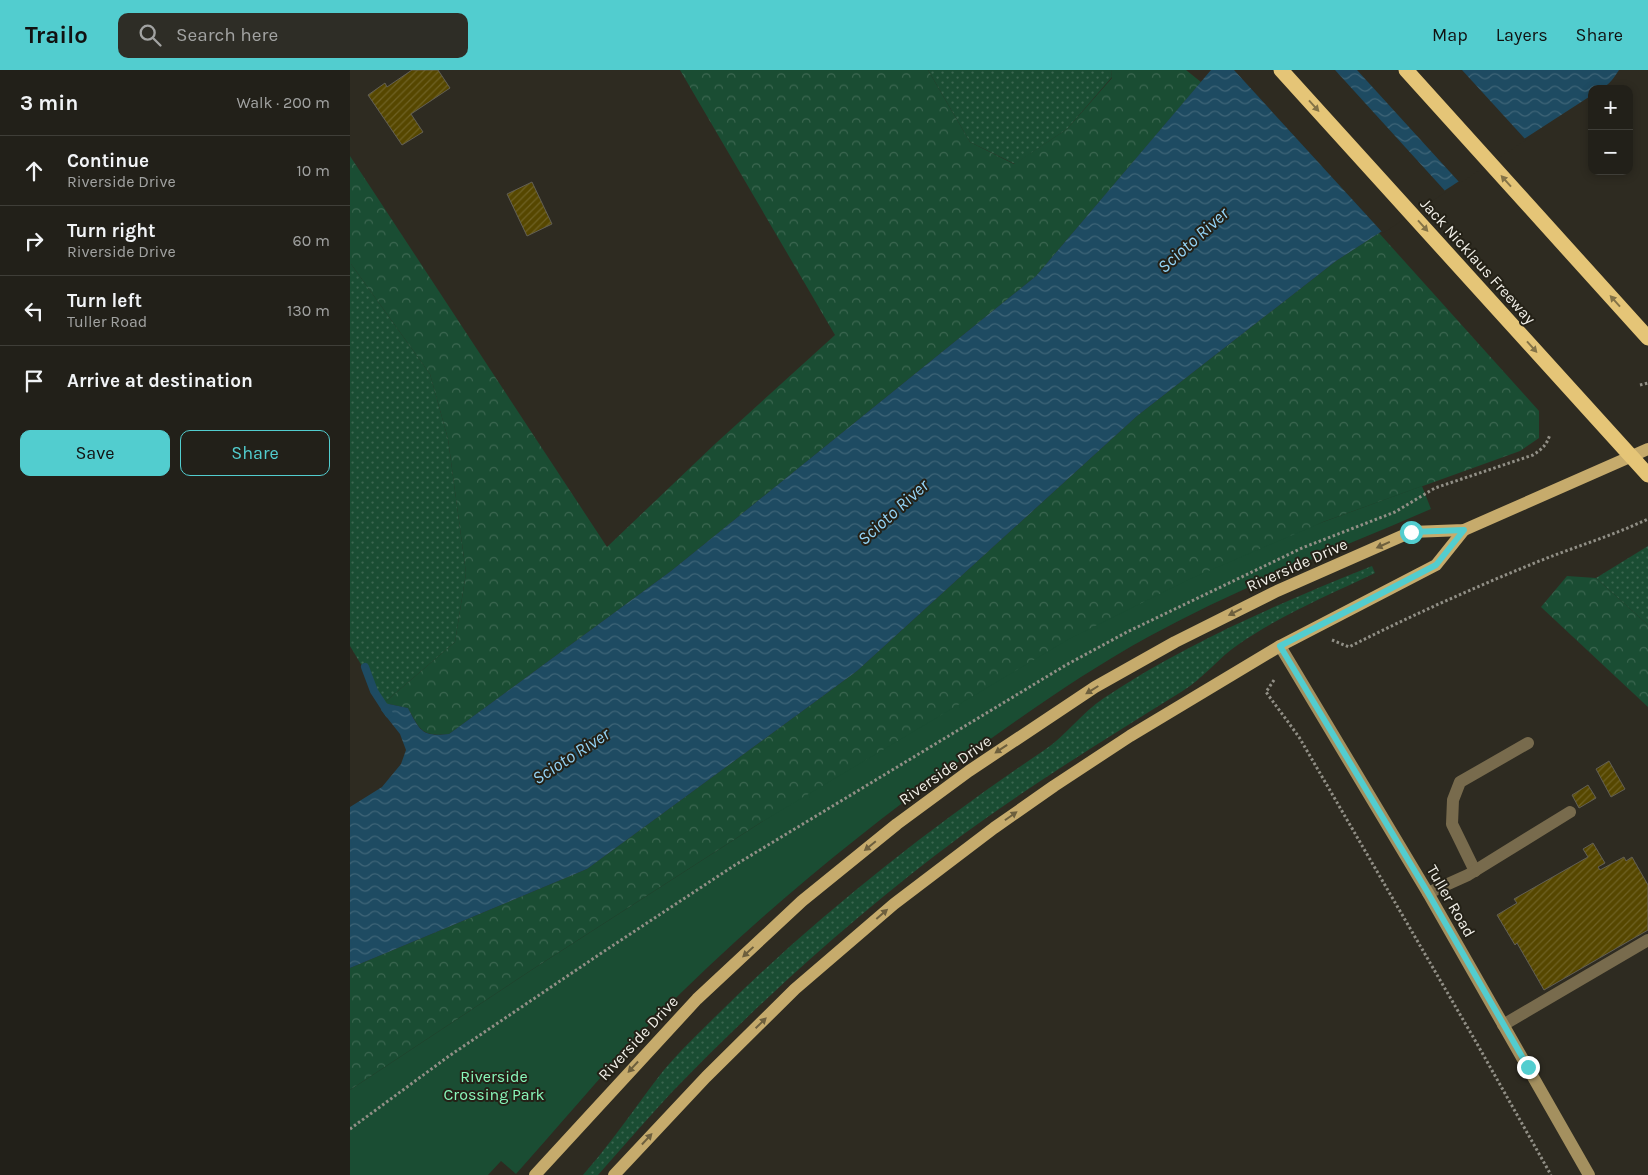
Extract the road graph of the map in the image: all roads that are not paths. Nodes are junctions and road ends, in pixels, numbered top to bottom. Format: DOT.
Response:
graph roads {
  1 [pos="1281,70"];
  2 [pos="1406,70"];
  3 [pos="1648,338"];
  4 [pos="1648,448"];
  5 [pos="1648,475"];
  6 [pos="1464,530"];
  7 [pos="1280,646"];
  8 [pos="1528,743"];
  9 [pos="1570,812"];
  10 [pos="1475,871"];
  11 [pos="1428,893"];
  12 [pos="1648,940"];
  13 [pos="1503,1025"];
  14 [pos="535,1175"];
  15 [pos="614,1175"];
  16 [pos="1589,1175"];
  1 -- 5 [label="highway, Jack Nicklaus Freeway, one-way"];
  3 -- 2 [label="highway, one-way"];
  4 -- 6 [label="main road, Riverside Drive"];
  6 -- 7 [label="main road, Riverside Drive"];
  6 -- 14 [label="main road, Riverside Drive, one-way"];
  7 -- 11 [label="street, Tuller Road"];
  15 -- 7 [label="main road, Riverside Drive, one-way"];
  8 -- 10 [label="lane"];
  9 -- 10 [label="lane"];
  10 -- 11 [label="lane"];
  11 -- 13 [label="street, Tuller Road"];
  12 -- 13 [label="lane"];
  13 -- 16 [label="street, Tuller Road"];
}
